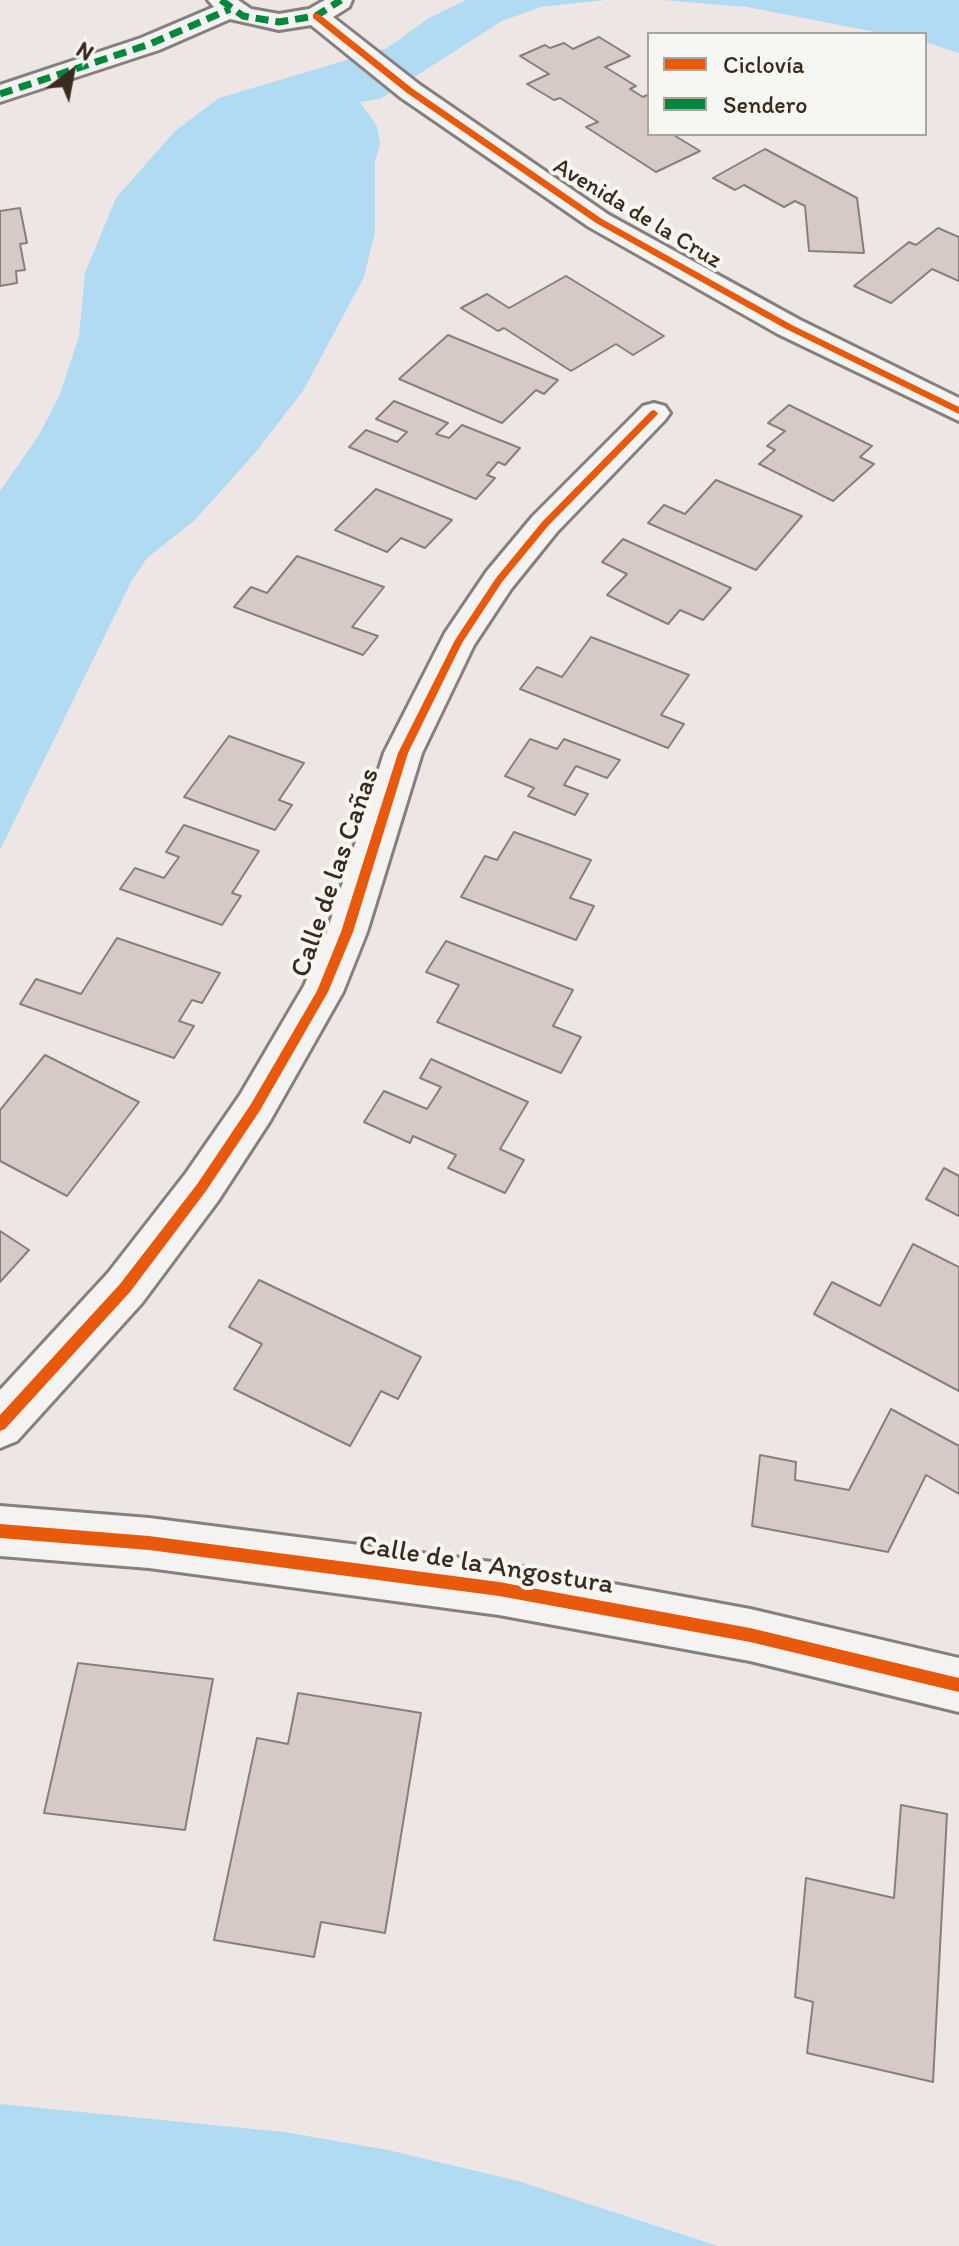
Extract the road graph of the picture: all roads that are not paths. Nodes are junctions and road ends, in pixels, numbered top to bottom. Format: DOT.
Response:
graph roads {
  1 [pos="341,0"];
  2 [pos="225,5"];
  3 [pos="316,16"];
  4 [pos="0,94"];
  5 [pos="959,411"];
  6 [pos="654,413"];
  7 [pos="0,1425"];
  8 [pos="0,1531"];
  9 [pos="959,1685"];
  1 -- 3 [label="street"];
  2 -- 3 [label="street"];
  2 -- 4 [label="street"];
  3 -- 5 [label="street, Avenida de la Cruz"];
  6 -- 7 [label="street, Calle de las Cañas"];
  8 -- 9 [label="street, Calle de la Angostura"];
}
